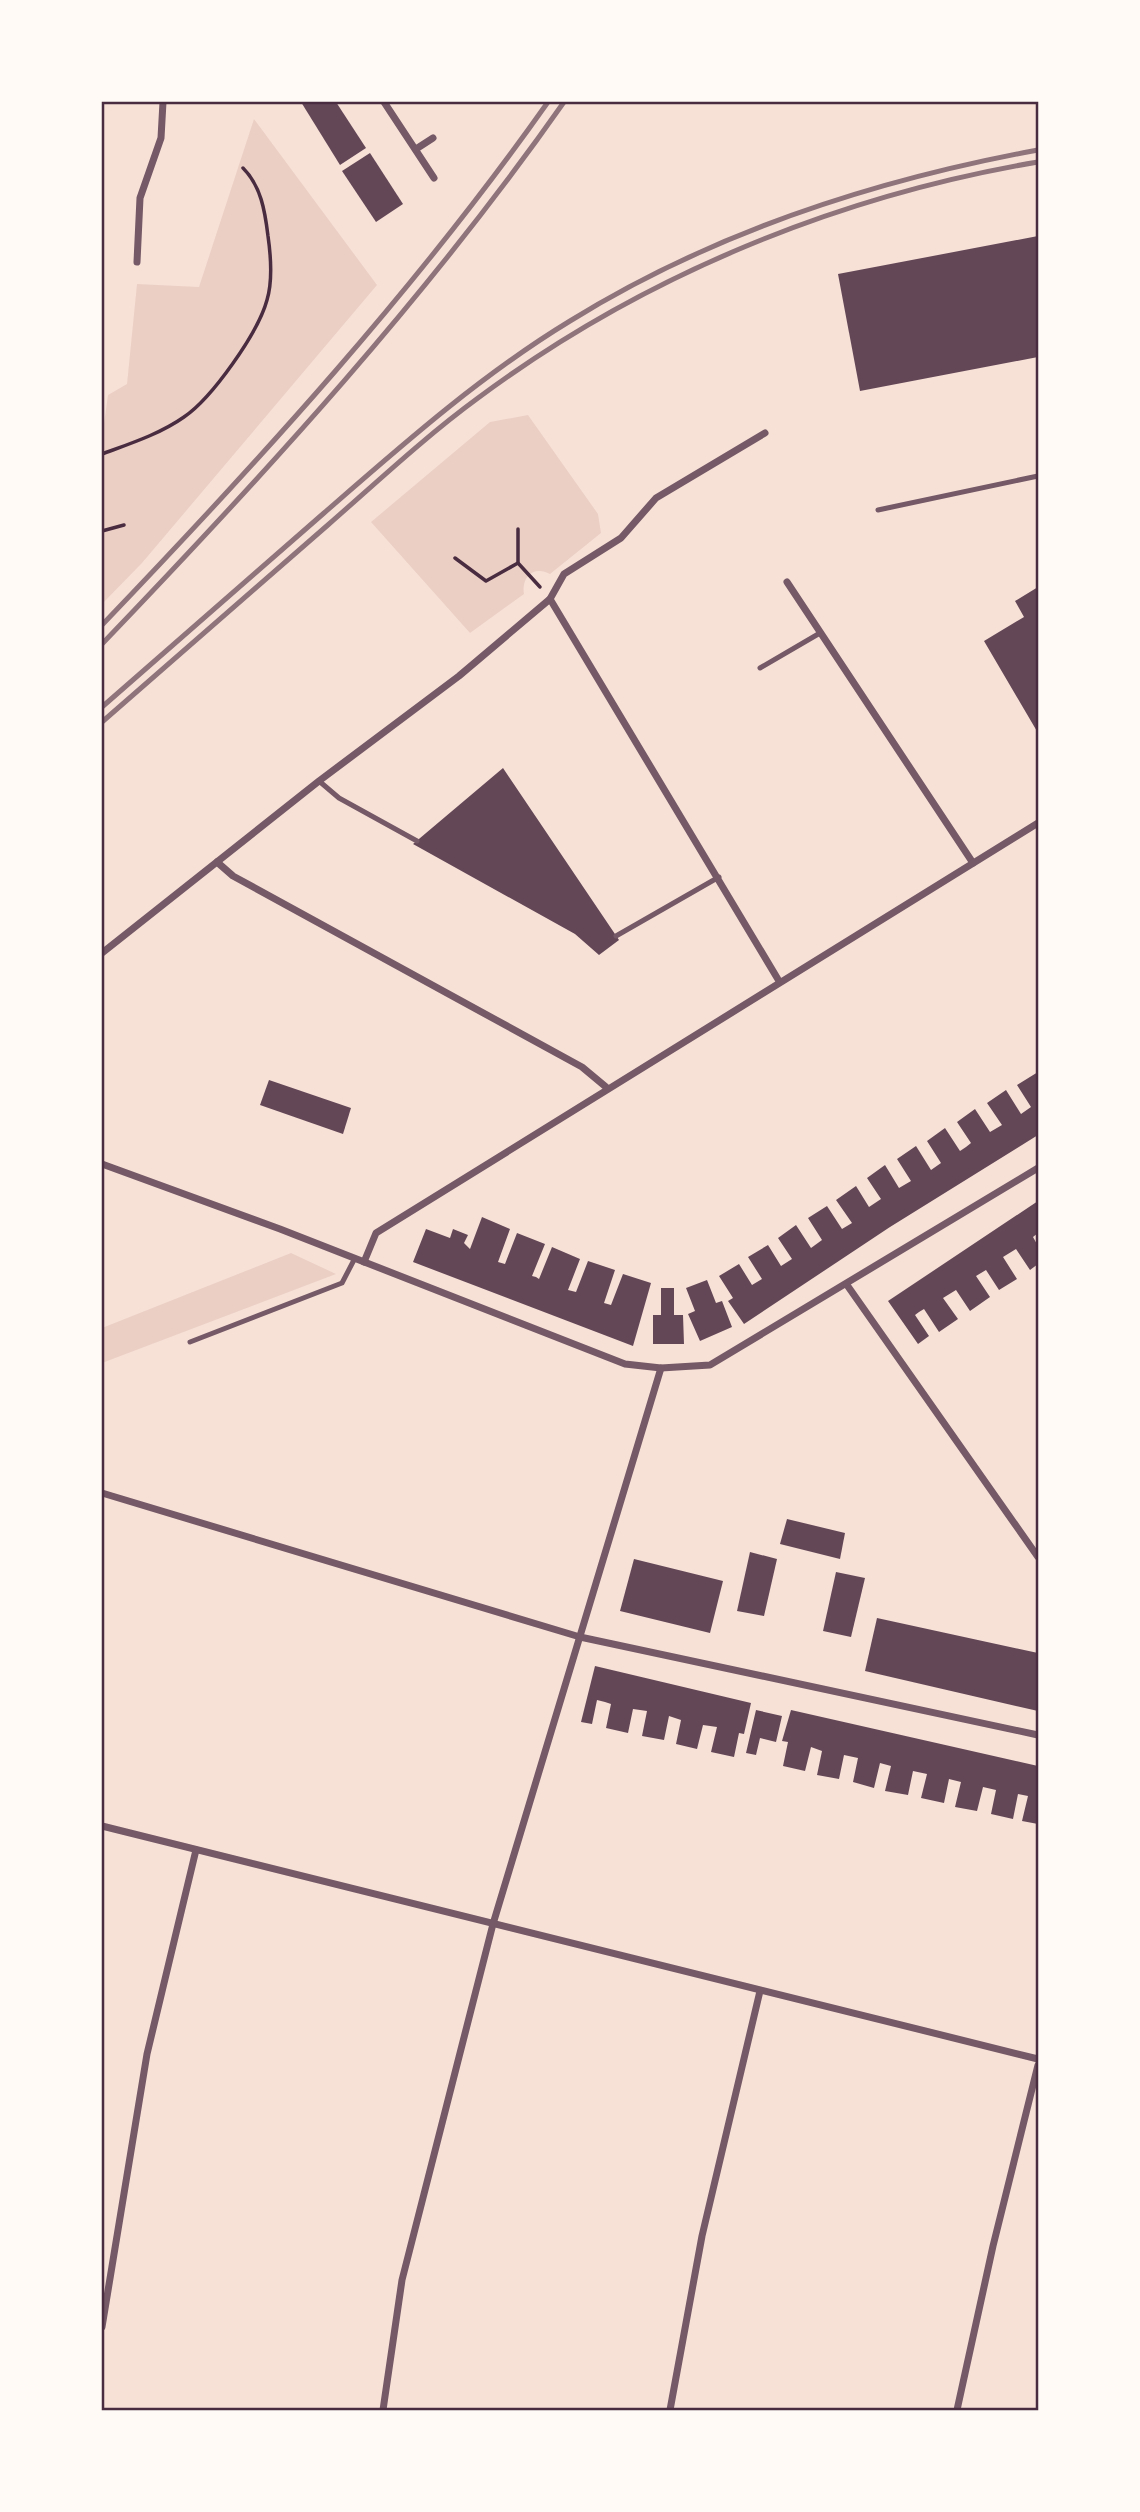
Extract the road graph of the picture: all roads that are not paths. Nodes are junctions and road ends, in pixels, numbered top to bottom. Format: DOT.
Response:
graph roads {
  1 [pos="163,102"];
  2 [pos="384,102"];
  3 [pos="433,138"];
  4 [pos="416,149"];
  5 [pos="435,178"];
  6 [pos="136,262"];
  7 [pos="765,433"];
  8 [pos="1038,476"];
  9 [pos="878,510"];
  10 [pos="787,582"];
  11 [pos="550,599"];
  12 [pos="820,633"];
  13 [pos="760,668"];
  14 [pos="319,781"];
  15 [pos="1038,822"];
  16 [pos="417,841"];
  17 [pos="217,862"];
  18 [pos="973,863"];
  19 [pos="719,877"];
  20 [pos="616,936"];
  21 [pos="102,953"];
  22 [pos="779,981"];
  23 [pos="606,1087"];
  24 [pos="102,1164"];
  25 [pos="1038,1168"];
  26 [pos="355,1258"];
  27 [pos="364,1262"];
  28 [pos="847,1285"];
  29 [pos="190,1342"];
  30 [pos="662,1368"];
  31 [pos="102,1493"];
  32 [pos="1038,1557"];
  33 [pos="580,1637"];
  34 [pos="1038,1735"];
  35 [pos="102,1826"];
  36 [pos="196,1850"];
  37 [pos="494,1924"];
  38 [pos="760,1991"];
  39 [pos="1038,2059"];
  40 [pos="1038,2065"];
  41 [pos="102,2327"];
  42 [pos="383,2410"];
  43 [pos="670,2410"];
  44 [pos="957,2410"];
  1 -- 6 [label="street"];
  2 -- 4 [label="street"];
  3 -- 4 [label="street"];
  4 -- 5 [label="street"];
  7 -- 11 [label="street"];
  8 -- 9 [label="lane"];
  10 -- 12 [label="street"];
  11 -- 14 [label="street"];
  11 -- 19 [label="street"];
  12 -- 13 [label="lane"];
  12 -- 18 [label="street"];
  14 -- 16 [label="lane"];
  14 -- 17 [label="street"];
  15 -- 18 [label="street"];
  17 -- 21 [label="street"];
  17 -- 23 [label="street"];
  18 -- 22 [label="street"];
  19 -- 20 [label="lane"];
  19 -- 22 [label="street"];
  22 -- 23 [label="street"];
  23 -- 27 [label="street"];
  24 -- 26 [label="street"];
  25 -- 28 [label="street"];
  26 -- 27 [label="street"];
  26 -- 29 [label="lane"];
  27 -- 30 [label="street"];
  28 -- 30 [label="street"];
  28 -- 32 [label="street"];
  30 -- 33 [label="street"];
  31 -- 33 [label="street"];
  33 -- 34 [label="street"];
  33 -- 37 [label="street"];
  35 -- 36 [label="street"];
  36 -- 37 [label="street"];
  36 -- 41 [label="street"];
  37 -- 38 [label="street"];
  37 -- 42 [label="street"];
  38 -- 39 [label="street"];
  38 -- 43 [label="street"];
  40 -- 44 [label="street"];
}
